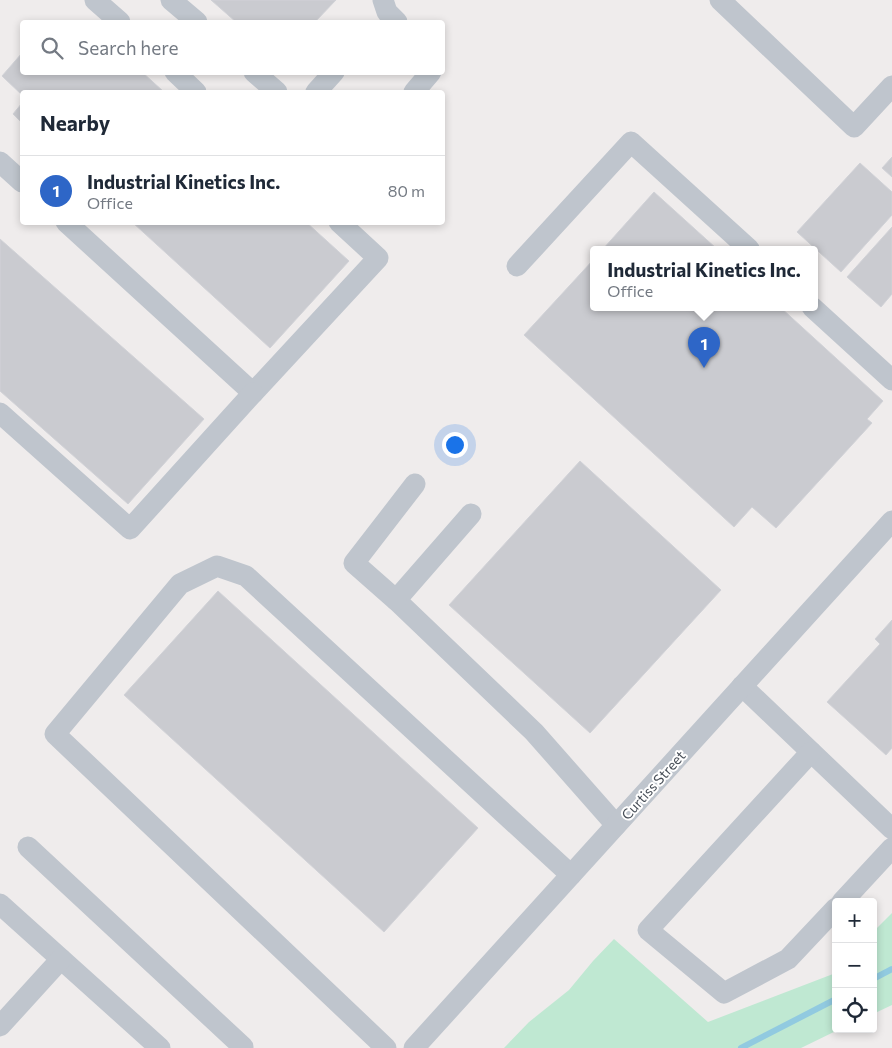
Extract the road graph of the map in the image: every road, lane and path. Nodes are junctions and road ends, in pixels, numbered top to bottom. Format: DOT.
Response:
graph roads {
  1 [pos="95,0"];
  2 [pos="171,0"];
  3 [pos="720,0"];
  4 [pos="118,20"];
  5 [pos="195,20"];
  6 [pos="178,75"];
  7 [pos="257,75"];
  8 [pos="331,75"];
  9 [pos="428,75"];
  10 [pos="892,86"];
  11 [pos="194,90"];
  12 [pos="274,90"];
  13 [pos="318,90"];
  14 [pos="416,90"];
  15 [pos="0,162"];
  16 [pos="20,180"];
  17 [pos="69,225"];
  18 [pos="342,225"];
  19 [pos="745,246"];
  20 [pos="517,266"];
  21 [pos="816,311"];
  22 [pos="892,380"];
  23 [pos="253,393"];
  24 [pos="0,413"];
  25 [pos="416,484"];
  26 [pos="471,514"];
  27 [pos="892,521"];
  28 [pos="396,600"];
  29 [pos="742,686"];
  30 [pos="811,752"];
  31 [pos="616,825"];
  32 [pos="892,829"];
  33 [pos="28,847"];
  34 [pos="892,848"];
  35 [pos="571,875"];
  36 [pos="846,898"];
  37 [pos="0,904"];
  38 [pos="832,912"];
  39 [pos="61,959"];
  40 [pos="0,1026"];
  41 [pos="160,1048"];
  42 [pos="242,1048"];
  43 [pos="386,1048"];
  44 [pos="414,1048"];
  1 -- 4 [label="street"];
  2 -- 5 [label="street"];
  3 -- 10 [label="street"];
  6 -- 11 [label="street"];
  7 -- 12 [label="street"];
  8 -- 13 [label="street"];
  9 -- 14 [label="street"];
  15 -- 16 [label="street"];
  17 -- 23 [label="street"];
  18 -- 23 [label="street"];
  19 -- 20 [label="street"];
  21 -- 22 [label="street"];
  23 -- 24 [label="street"];
  25 -- 28 [label="street"];
  26 -- 28 [label="street"];
  27 -- 29 [label="street, Curtiss Street"];
  28 -- 31 [label="street"];
  29 -- 30 [label="street"];
  29 -- 31 [label="street, Curtiss Street"];
  30 -- 32 [label="street"];
  30 -- 38 [label="street"];
  31 -- 35 [label="street, Curtiss Street"];
  33 -- 42 [label="street"];
  34 -- 36 [label="street"];
  35 -- 43 [label="street"];
  35 -- 44 [label="street, Curtiss Street"];
  37 -- 39 [label="street"];
  39 -- 40 [label="street"];
  39 -- 41 [label="street"];
}
